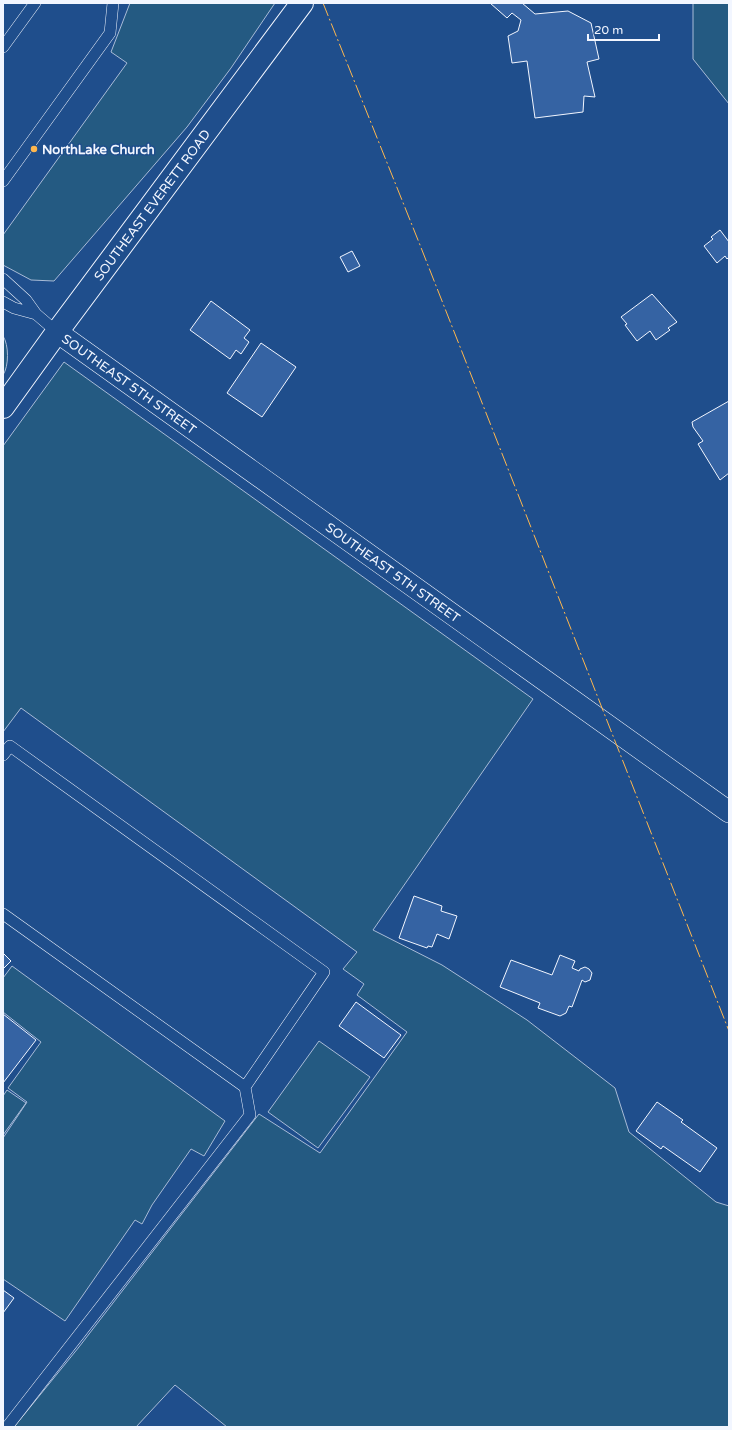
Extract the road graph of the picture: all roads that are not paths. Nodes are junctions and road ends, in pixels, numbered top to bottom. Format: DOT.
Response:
graph roads {
  1 [pos="35,3"];
  2 [pos="113,3"];
  3 [pos="302,3"];
  4 [pos="3,47"];
  5 [pos="3,181"];
  6 [pos="3,279"];
  7 [pos="3,302"];
  8 [pos="36,314"];
  9 [pos="57,332"];
  10 [pos="3,407"];
  11 [pos="3,755"];
  12 [pos="729,812"];
  13 [pos="3,914"];
  14 [pos="245,1087"];
  15 [pos="7,1427"];
  1 -- 4 [label="lane"];
  2 -- 5 [label="lane"];
  3 -- 9 [label="main road, SOUTHEAST EVERETT ROAD"];
  6 -- 8 [label="lane"];
  7 -- 8 [label="lane"];
  8 -- 9 [label="lane"];
  9 -- 10 [label="main road, SOUTHEAST EVERETT ROAD"];
  9 -- 12 [label="street, SOUTHEAST 5TH STREET"];
  11 -- 14 [label="lane"];
  13 -- 14 [label="lane"];
  14 -- 15 [label="lane"];
}
